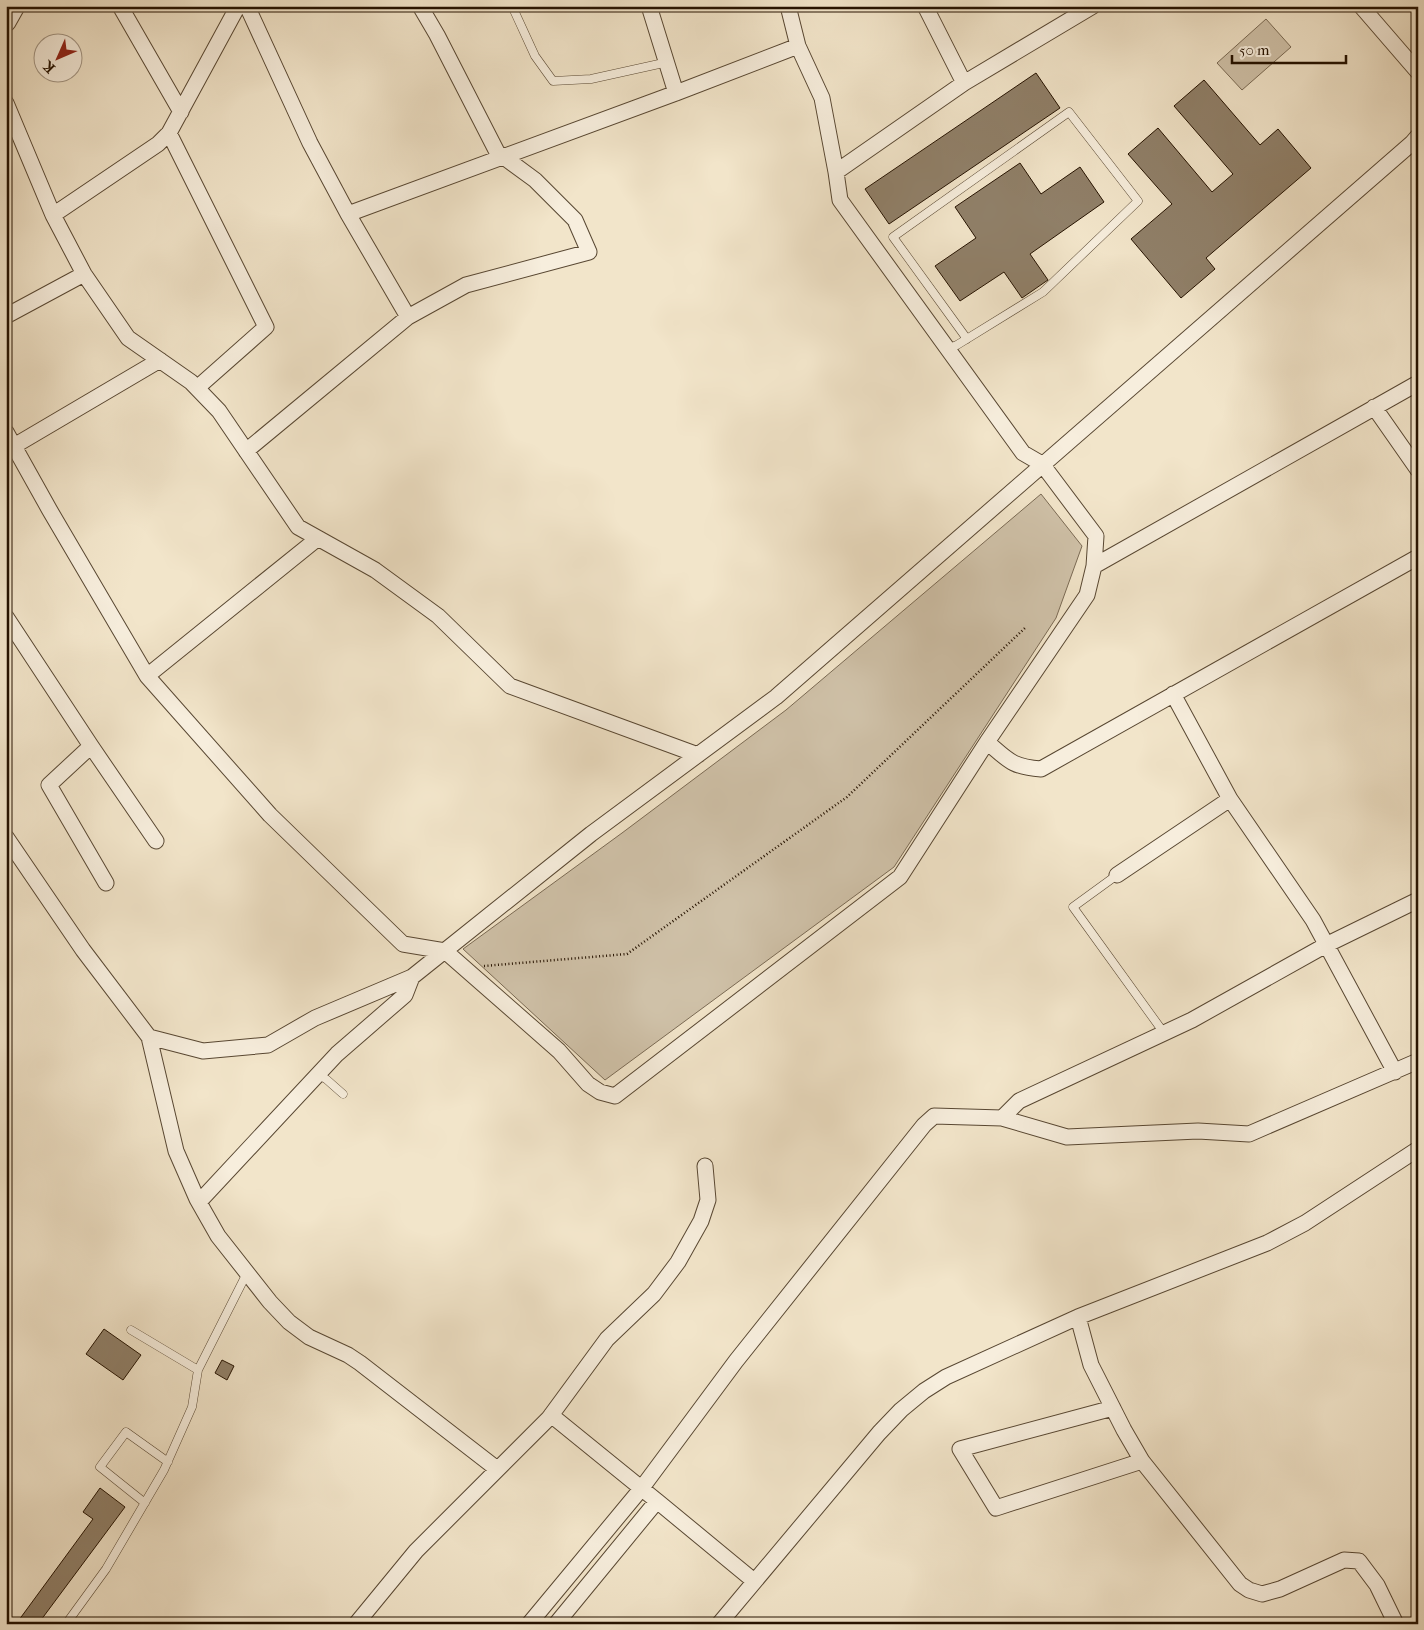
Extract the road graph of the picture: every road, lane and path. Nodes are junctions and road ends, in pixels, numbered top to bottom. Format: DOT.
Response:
graph roads {
  1 [pos="15,6"];
  2 [pos="120,6"];
  3 [pos="238,6"];
  4 [pos="247,6"];
  5 [pos="420,6"];
  6 [pos="512,6"];
  7 [pos="649,6"];
  8 [pos="788,6"];
  9 [pos="924,6"];
  10 [pos="1093,6"];
  11 [pos="1361,6"];
  12 [pos="6,22"];
  13 [pos="798,46"];
  14 [pos="668,62"];
  15 [pos="1418,72"];
  16 [pos="964,83"];
  17 [pos="676,93"];
  18 [pos="6,103"];
  19 [pos="181,112"];
  20 [pos="170,133"];
  21 [pos="1418,136"];
  22 [pos="503,156"];
  23 [pos="836,172"];
  24 [pos="348,214"];
  25 [pos="54,216"];
  26 [pos="84,274"];
  27 [pos="6,316"];
  28 [pos="408,317"];
  29 [pos="967,339"];
  30 [pos="947,349"];
  31 [pos="160,360"];
  32 [pos="1418,383"];
  33 [pos="197,388"];
  34 [pos="1374,407"];
  35 [pos="6,432"];
  36 [pos="14,446"];
  37 [pos="246,451"];
  38 [pos="1042,464"];
  39 [pos="1418,470"];
  40 [pos="317,539"];
  41 [pos="1418,557"];
  42 [pos="1094,566"];
  43 [pos="6,617"];
  44 [pos="1026,627"];
  45 [pos="147,676"];
  46 [pos="1173,694"];
  47 [pos="987,742"];
  48 [pos="91,746"];
  49 [pos="698,755"];
  50 [pos="1230,799"];
  51 [pos="6,837"];
  52 [pos="156,841"];
  53 [pos="1117,875"];
  54 [pos="106,883"];
  55 [pos="1418,900"];
  56 [pos="1326,944"];
  57 [pos="445,951"];
  58 [pos="482,966"];
  59 [pos="412,977"];
  60 [pos="1164,1033"];
  61 [pos="149,1037"];
  62 [pos="1418,1061"];
  63 [pos="1395,1072"];
  64 [pos="318,1075"];
  65 [pos="343,1094"];
  66 [pos="1002,1118"];
  67 [pos="1418,1149"];
  68 [pos="705,1166"];
  69 [pos="198,1202"];
  70 [pos="247,1273"];
  71 [pos="1078,1317"];
  72 [pos="131,1330"];
  73 [pos="198,1370"];
  74 [pos="1113,1408"];
  75 [pos="551,1415"];
  76 [pos="1142,1461"];
  77 [pos="168,1462"];
  78 [pos="497,1469"];
  79 [pos="642,1489"];
  80 [pos="656,1501"];
  81 [pos="145,1503"];
  82 [pos="754,1581"];
  83 [pos="66,1624"];
  84 [pos="356,1624"];
  85 [pos="529,1624"];
  86 [pos="556,1624"];
  87 [pos="719,1624"];
  88 [pos="1396,1624"];
  1 -- 12 [label="street"];
  2 -- 19 [label="street"];
  3 -- 19 [label="street"];
  4 -- 24 [label="street"];
  5 -- 22 [label="street"];
  6 -- 14 [label="lane"];
  7 -- 14 [label="street"];
  8 -- 13 [label="street"];
  9 -- 16 [label="street"];
  10 -- 16 [label="street"];
  11 -- 15 [label="street"];
  13 -- 17 [label="street"];
  13 -- 23 [label="street"];
  14 -- 17 [label="street"];
  16 -- 23 [label="street"];
  17 -- 22 [label="street"];
  18 -- 25 [label="street"];
  19 -- 20 [label="street"];
  20 -- 25 [label="street"];
  20 -- 33 [label="street"];
  21 -- 38 [label="street"];
  22 -- 24 [label="street"];
  22 -- 28 [label="street"];
  23 -- 30 [label="street"];
  24 -- 28 [label="street"];
  25 -- 26 [label="street"];
  26 -- 27 [label="street"];
  26 -- 31 [label="street"];
  28 -- 37 [label="street"];
  29 -- 29 [label="lane"];
  29 -- 30 [label="lane"];
  30 -- 38 [label="street"];
  31 -- 33 [label="street"];
  31 -- 36 [label="street"];
  32 -- 34 [label="street"];
  33 -- 37 [label="street"];
  34 -- 39 [label="street"];
  34 -- 42 [label="street"];
  35 -- 36 [label="street"];
  36 -- 45 [label="street"];
  37 -- 40 [label="street"];
  38 -- 42 [label="street"];
  38 -- 49 [label="street"];
  40 -- 45 [label="street"];
  40 -- 49 [label="street"];
  41 -- 46 [label="street"];
  42 -- 47 [label="street"];
  43 -- 48 [label="street"];
  44 -- 58 [label="path"];
  45 -- 57 [label="street"];
  46 -- 47 [label="street"];
  46 -- 50 [label="street"];
  47 -- 57 [label="street"];
  48 -- 52 [label="street"];
  48 -- 54 [label="street"];
  49 -- 57 [label="street"];
  50 -- 53 [label="street"];
  50 -- 56 [label="street"];
  51 -- 61 [label="street"];
  53 -- 60 [label="lane"];
  55 -- 56 [label="street"];
  56 -- 60 [label="street"];
  56 -- 63 [label="street"];
  57 -- 59 [label="street"];
  59 -- 61 [label="street"];
  59 -- 64 [label="street"];
  60 -- 66 [label="street"];
  61 -- 69 [label="street"];
  62 -- 63 [label="street"];
  63 -- 66 [label="street"];
  64 -- 65 [label="lane"];
  64 -- 69 [label="street"];
  66 -- 79 [label="street"];
  67 -- 71 [label="street"];
  68 -- 75 [label="street"];
  69 -- 70 [label="street"];
  70 -- 73 [label="lane"];
  70 -- 78 [label="street"];
  71 -- 74 [label="street"];
  71 -- 82 [label="street"];
  72 -- 73 [label="lane"];
  73 -- 77 [label="lane"];
  74 -- 76 [label="street"];
  74 -- 76 [label="street"];
  75 -- 78 [label="street"];
  75 -- 79 [label="street"];
  76 -- 88 [label="street"];
  77 -- 81 [label="lane"];
  77 -- 81 [label="lane"];
  78 -- 84 [label="street"];
  79 -- 80 [label="street"];
  79 -- 85 [label="street"];
  80 -- 82 [label="street"];
  80 -- 86 [label="street"];
  81 -- 83 [label="lane"];
  82 -- 87 [label="street"];
}
